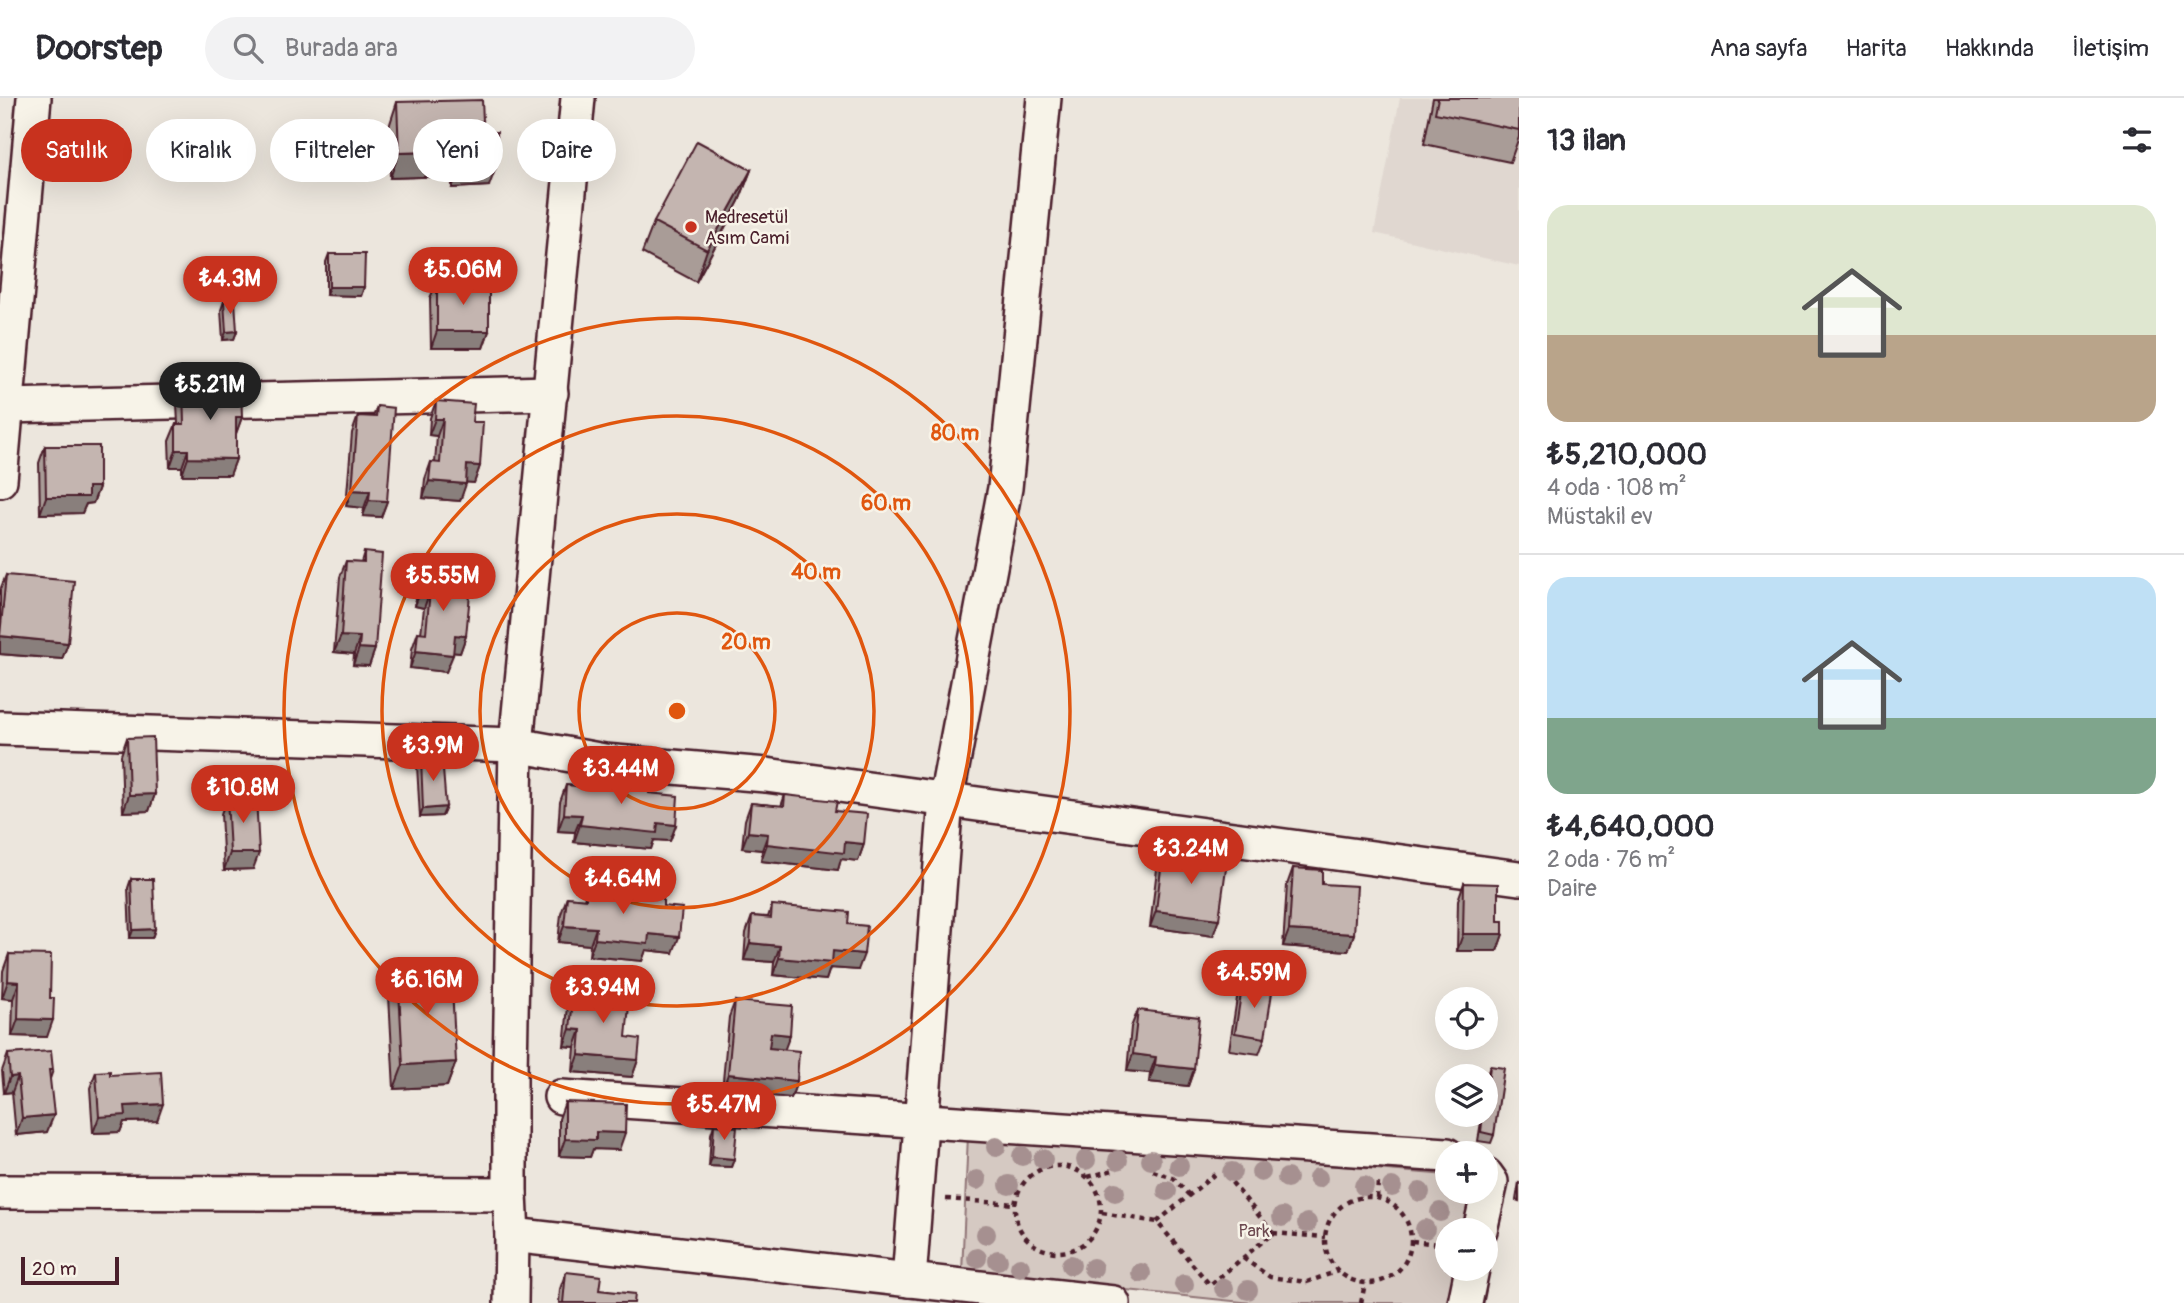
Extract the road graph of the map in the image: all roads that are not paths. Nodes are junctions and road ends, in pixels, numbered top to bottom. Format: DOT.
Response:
graph roads {
  1 [pos="34,98"];
  2 [pos="578,98"];
  3 [pos="1044,98"];
  4 [pos="551,393"];
  5 [pos="6,406"];
  6 [pos="0,480"];
  7 [pos="0,728"];
  8 [pos="516,745"];
  9 [pos="946,799"];
  10 [pos="1519,878"];
  11 [pos="561,1097"];
  12 [pos="923,1121"];
  13 [pos="1435,1154"];
  14 [pos="0,1192"];
  15 [pos="510,1194"];
  16 [pos="513,1235"];
  17 [pos="909,1280"];
  18 [pos="1470,1281"];
  19 [pos="511,1303"];
  20 [pos="1112,1303"];
  21 [pos="1465,1303"];
  1 -- 5 [label="street"];
  2 -- 4 [label="street"];
  3 -- 9 [label="street"];
  4 -- 5 [label="street"];
  4 -- 8 [label="street"];
  5 -- 6 [label="street"];
  7 -- 8 [label="street"];
  8 -- 9 [label="street"];
  8 -- 15 [label="street"];
  9 -- 10 [label="street"];
  9 -- 12 [label="street"];
  11 -- 12 [label="street"];
  12 -- 13 [label="street"];
  12 -- 17 [label="street"];
  14 -- 15 [label="street"];
  15 -- 16 [label="street"];
  16 -- 17 [label="street"];
  16 -- 19 [label="street"];
  17 -- 20 [label="street"];
  18 -- 21 [label="street"];
}
